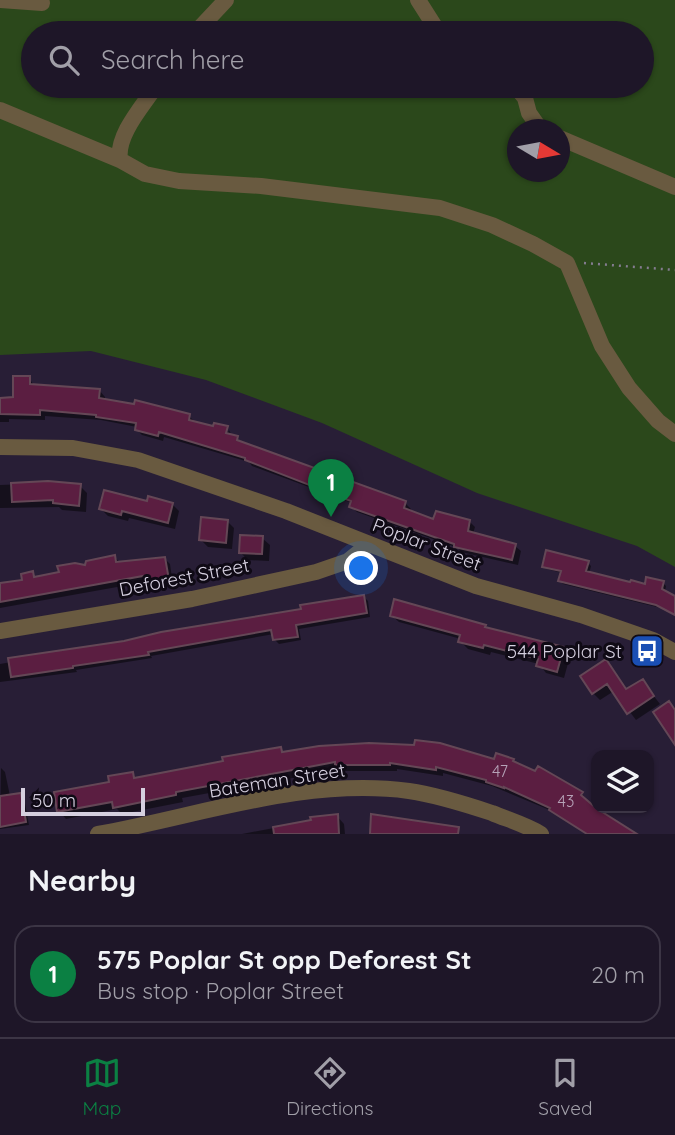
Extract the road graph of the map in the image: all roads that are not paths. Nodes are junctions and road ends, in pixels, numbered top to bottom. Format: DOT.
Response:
graph roads {
  1 [pos="0,0"];
  2 [pos="226,0"];
  3 [pos="418,0"];
  4 [pos="42,4"];
  5 [pos="206,21"];
  6 [pos="431,21"];
  7 [pos="148,98"];
  8 [pos="525,98"];
  9 [pos="0,110"];
  10 [pos="533,119"];
  11 [pos="570,143"];
  12 [pos="120,160"];
  13 [pos="675,187"];
  14 [pos="675,434"];
  15 [pos="0,447"];
  16 [pos="369,544"];
  17 [pos="0,631"];
  18 [pos="675,652"];
  19 [pos="97,834"];
  20 [pos="541,834"];
  1 -- 4 [label="street"];
  2 -- 5 [label="street"];
  3 -- 6 [label="street"];
  7 -- 12 [label="street"];
  8 -- 10 [label="street"];
  9 -- 12 [label="street"];
  11 -- 13 [label="street"];
  12 -- 14 [label="street"];
  15 -- 16 [label="street, Poplar Street"];
  16 -- 17 [label="street, Deforest Street"];
  16 -- 18 [label="street, Poplar Street"];
  19 -- 20 [label="street, Bateman Street"];
}
